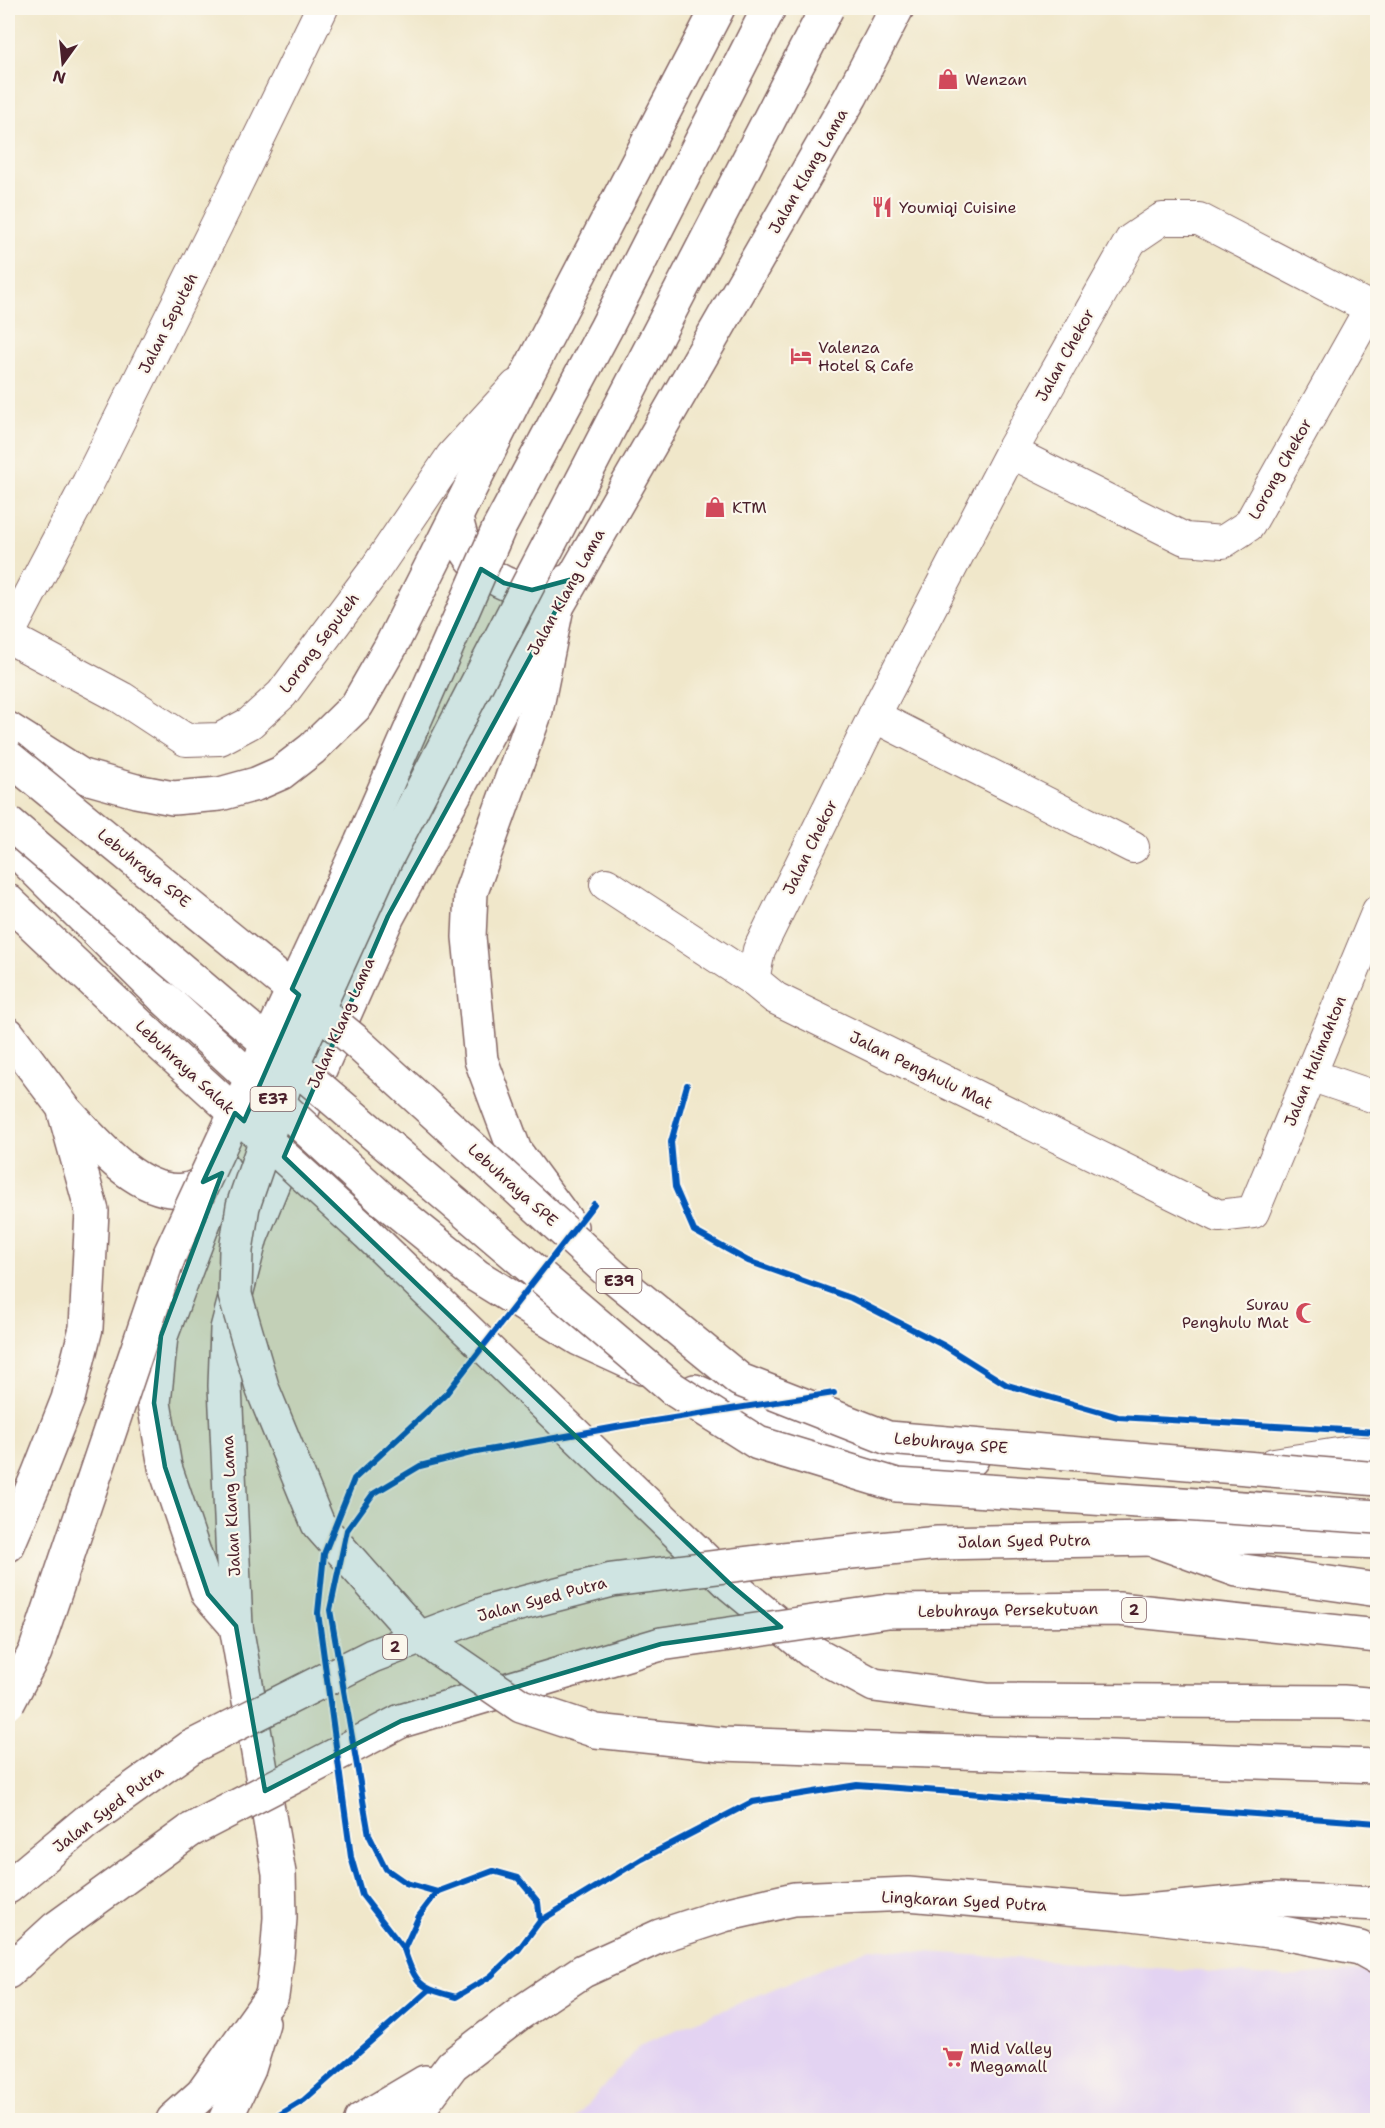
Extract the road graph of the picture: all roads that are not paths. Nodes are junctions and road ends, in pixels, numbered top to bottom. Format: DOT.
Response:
graph roads {
  1 [pos="322,8"];
  2 [pos="718,8"];
  3 [pos="769,8"];
  4 [pos="827,8"];
  5 [pos="897,8"];
  6 [pos="1374,310"];
  7 [pos="529,371"];
  8 [pos="1011,452"];
  9 [pos="456,519"];
  10 [pos="573,579"];
  11 [pos="556,607"];
  12 [pos="8,636"];
  13 [pos="874,716"];
  14 [pos="8,729"];
  15 [pos="487,734"];
  16 [pos="8,756"];
  17 [pos="8,822"];
  18 [pos="8,843"];
  19 [pos="1133,847"];
  20 [pos="606,884"];
  21 [pos="8,901"];
  22 [pos="1377,910"];
  23 [pos="753,980"];
  24 [pos="299,995"];
  25 [pos="8,1034"];
  26 [pos="1310,1075"];
  27 [pos="1377,1098"];
  28 [pos="63,1107"];
  29 [pos="224,1167"];
  30 [pos="1253,1212"];
  31 [pos="1377,1454"];
  32 [pos="989,1459"];
  33 [pos="1205,1476"];
  34 [pos="1377,1479"];
  35 [pos="1377,1488"];
  36 [pos="1377,1517"];
  37 [pos="1151,1539"];
  38 [pos="1377,1542"];
  39 [pos="8,1545"];
  40 [pos="1377,1590"];
  41 [pos="236,1626"];
  42 [pos="1377,1636"];
  43 [pos="8,1703"];
  44 [pos="1377,1705"];
  45 [pos="1377,1766"];
  46 [pos="8,1887"];
  47 [pos="1377,1904"];
  48 [pos="1124,1912"];
  49 [pos="1377,1958"];
  50 [pos="8,1972"];
  51 [pos="272,1996"];
  52 [pos="452,2065"];
  53 [pos="173,2121"];
  54 [pos="225,2121"];
  55 [pos="361,2121"];
  56 [pos="404,2121"];
  1 -- 12 [label="street, Jalan Seputeh"];
  2 -- 7 [label="main road"];
  3 -- 43 [label="main road, bridge"];
  4 -- 45 [label="main road, bridge"];
  5 -- 10 [label="main road, Jalan Klang Lama"];
  6 -- 8 [label="street, Lorong Chekor"];
  6 -- 8 [label="street, Jalan Chekor"];
  7 -- 9 [label="main road"];
  7 -- 12 [label="street, Lorong Seputeh"];
  8 -- 13 [label="street, Jalan Chekor"];
  9 -- 10 [label="main road"];
  9 -- 14 [label="main road"];
  10 -- 11 [label="main road, Jalan Klang Lama"];
  11 -- 15 [label="main road, Jalan Klang Lama"];
  11 -- 32 [label="main road"];
  13 -- 19 [label="street"];
  13 -- 23 [label="street, Jalan Chekor"];
  15 -- 24 [label="main road"];
  15 -- 41 [label="main road, Jalan Klang Lama"];
  16 -- 24 [label="main road"];
  16 -- 34 [label="main road, Lebuhraya SPE / E39, bridge"];
  17 -- 36 [label="main road, E39, bridge"];
  18 -- 32 [label="main road, E37, bridge"];
  20 -- 23 [label="street, Jalan Penghulu Mat"];
  21 -- 44 [label="main road, Lebuhraya Salak / E37, bridge"];
  22 -- 26 [label="street, Jalan Halimahton"];
  23 -- 30 [label="street, Jalan Penghulu Mat"];
  24 -- 29 [label="main road"];
  25 -- 28 [label="main road"];
  26 -- 27 [label="street"];
  26 -- 30 [label="street, Jalan Halimahton"];
  28 -- 29 [label="main road"];
  28 -- 39 [label="main road"];
  29 -- 41 [label="main road"];
  31 -- 33 [label="street"];
  32 -- 33 [label="main road"];
  33 -- 35 [label="main road"];
  37 -- 38 [label="main road, 2"];
  37 -- 40 [label="main road"];
  37 -- 46 [label="main road, Jalan Syed Putra / 2, bridge"];
  41 -- 51 [label="main road, Jalan Klang Lama"];
  42 -- 50 [label="main road, Lebuhraya Persekutuan / 2, bridge"];
  47 -- 48 [label="main road"];
  48 -- 49 [label="main road"];
  48 -- 52 [label="main road, Lingkaran Syed Putra"];
  51 -- 53 [label="main road, Jalan Klang Lama"];
  51 -- 54 [label="main road"];
  52 -- 55 [label="main road"];
  52 -- 56 [label="main road, Lingkaran Syed Putra"];
}
